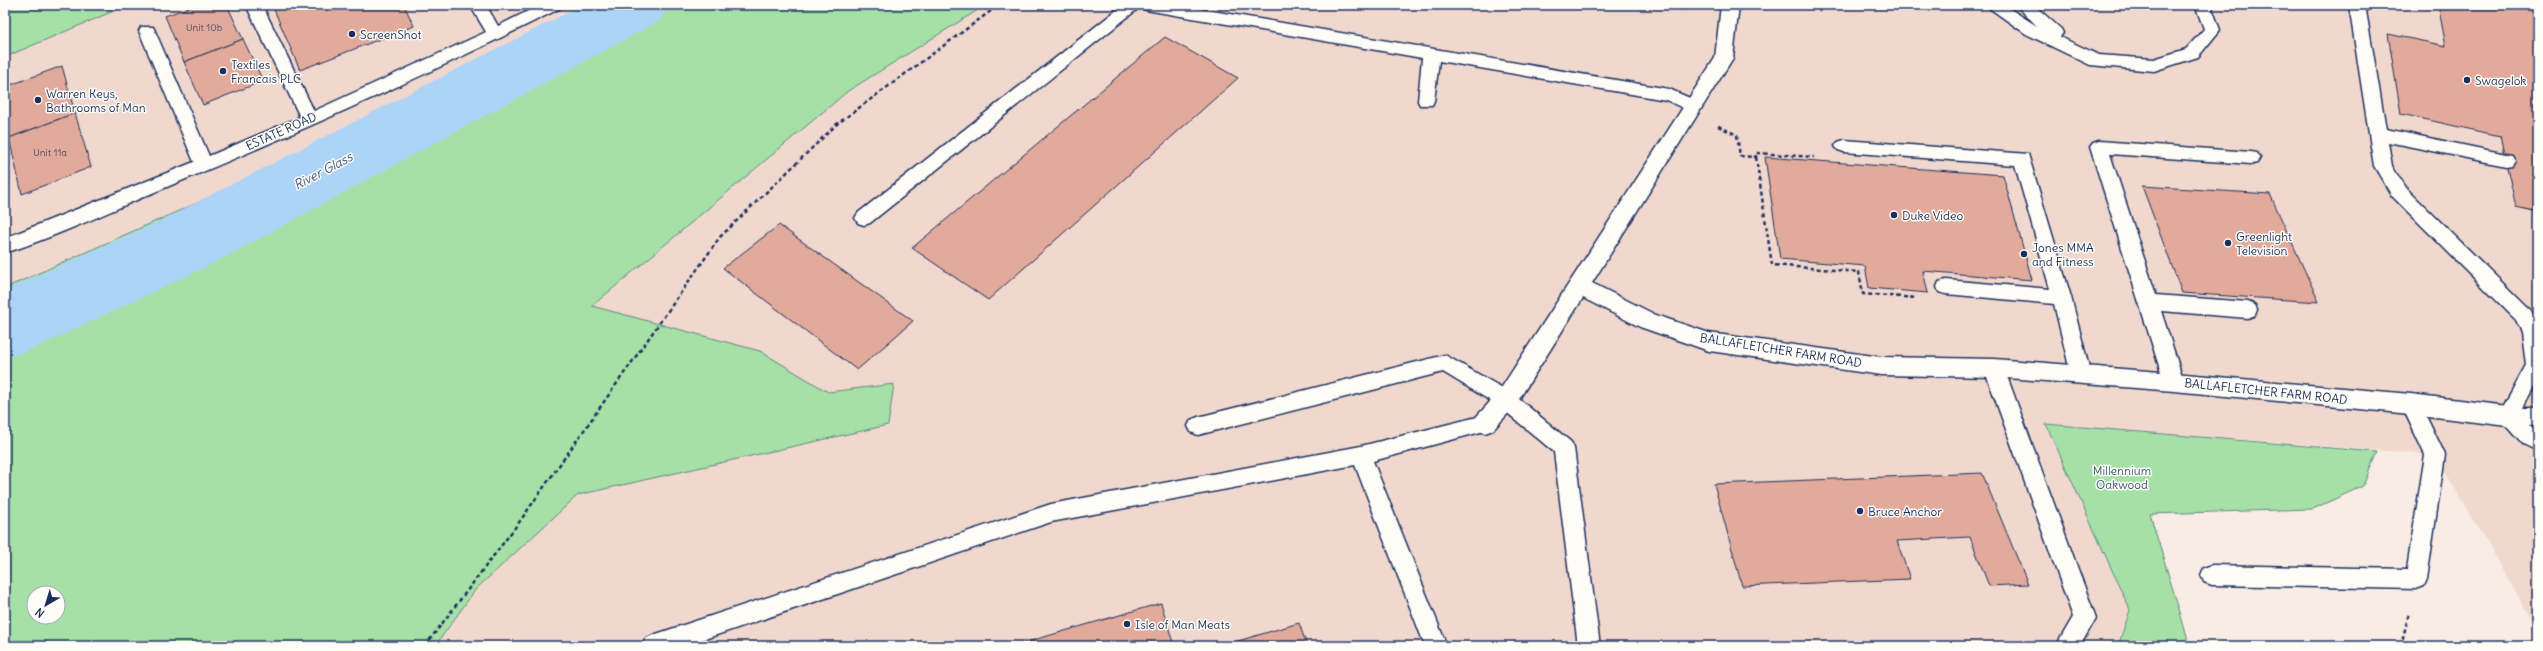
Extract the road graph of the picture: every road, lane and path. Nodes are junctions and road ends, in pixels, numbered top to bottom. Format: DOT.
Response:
graph roads {
  1 [pos="254,5"];
  2 [pos="478,5"];
  3 [pos="553,5"];
  4 [pos="1000,5"];
  5 [pos="1133,5"];
  6 [pos="1146,5"];
  7 [pos="1730,5"];
  8 [pos="1993,5"];
  9 [pos="2024,5"];
  10 [pos="2203,5"];
  11 [pos="2357,5"];
  12 [pos="147,31"];
  13 [pos="496,35"];
  14 [pos="1430,55"];
  15 [pos="2096,61"];
  16 [pos="1426,101"];
  17 [pos="1693,106"];
  18 [pos="309,119"];
  19 [pos="1721,128"];
  20 [pos="2379,134"];
  21 [pos="1844,146"];
  22 [pos="1756,156"];
  23 [pos="2252,158"];
  24 [pos="2506,160"];
  25 [pos="204,165"];
  26 [pos="864,218"];
  27 [pos="5,246"];
  28 [pos="1579,286"];
  29 [pos="1946,287"];
  30 [pos="2062,297"];
  31 [pos="2148,302"];
  32 [pos="2248,310"];
  33 [pos="1994,368"];
  34 [pos="2081,375"];
  35 [pos="2174,382"];
  36 [pos="1506,400"];
  37 [pos="2411,404"];
  38 [pos="2508,416"];
  39 [pos="2538,416"];
  40 [pos="1485,422"];
  41 [pos="1198,426"];
  42 [pos="2538,442"];
  43 [pos="1360,455"];
  44 [pos="2212,575"];
  45 [pos="425,646"];
  46 [pos="653,646"];
  47 [pos="1436,646"];
  48 [pos="1589,646"];
  49 [pos="2067,646"];
  1 -- 18 [label="lane"];
  2 -- 13 [label="lane"];
  3 -- 13 [label="lane, ESTATE ROAD"];
  4 -- 45 [label="path"];
  5 -- 26 [label="lane"];
  6 -- 14 [label="lane"];
  7 -- 17 [label="street"];
  8 -- 15 [label="lane"];
  9 -- 15 [label="lane"];
  10 -- 15 [label="lane"];
  11 -- 20 [label="lane"];
  12 -- 25 [label="lane"];
  13 -- 18 [label="lane, ESTATE ROAD"];
  14 -- 16 [label="lane"];
  14 -- 17 [label="lane"];
  17 -- 28 [label="street"];
  18 -- 25 [label="lane, ESTATE ROAD"];
  19 -- 22 [label="path"];
  20 -- 24 [label="lane"];
  20 -- 38 [label="lane"];
  21 -- 22 [label="path"];
  21 -- 30 [label="lane"];
  22 -- 29 [label="path"];
  23 -- 31 [label="lane"];
  25 -- 27 [label="lane, ESTATE ROAD"];
  28 -- 33 [label="street, BALLAFLETCHER FARM ROAD"];
  28 -- 36 [label="street"];
  29 -- 30 [label="lane"];
  30 -- 34 [label="lane"];
  31 -- 32 [label="lane"];
  31 -- 35 [label="lane"];
  33 -- 34 [label="street, BALLAFLETCHER FARM ROAD"];
  33 -- 49 [label="lane"];
  34 -- 35 [label="street, BALLAFLETCHER FARM ROAD"];
  35 -- 37 [label="street, BALLAFLETCHER FARM ROAD"];
  36 -- 40 [label="street"];
  36 -- 41 [label="lane"];
  36 -- 48 [label="lane"];
  37 -- 38 [label="street, BALLAFLETCHER FARM ROAD"];
  37 -- 44 [label="lane"];
  38 -- 39 [label="lane, BALLAFLETCHER FARM ROAD"];
  38 -- 42 [label="lane"];
  40 -- 43 [label="lane"];
  43 -- 46 [label="lane"];
  43 -- 47 [label="lane"];
}
